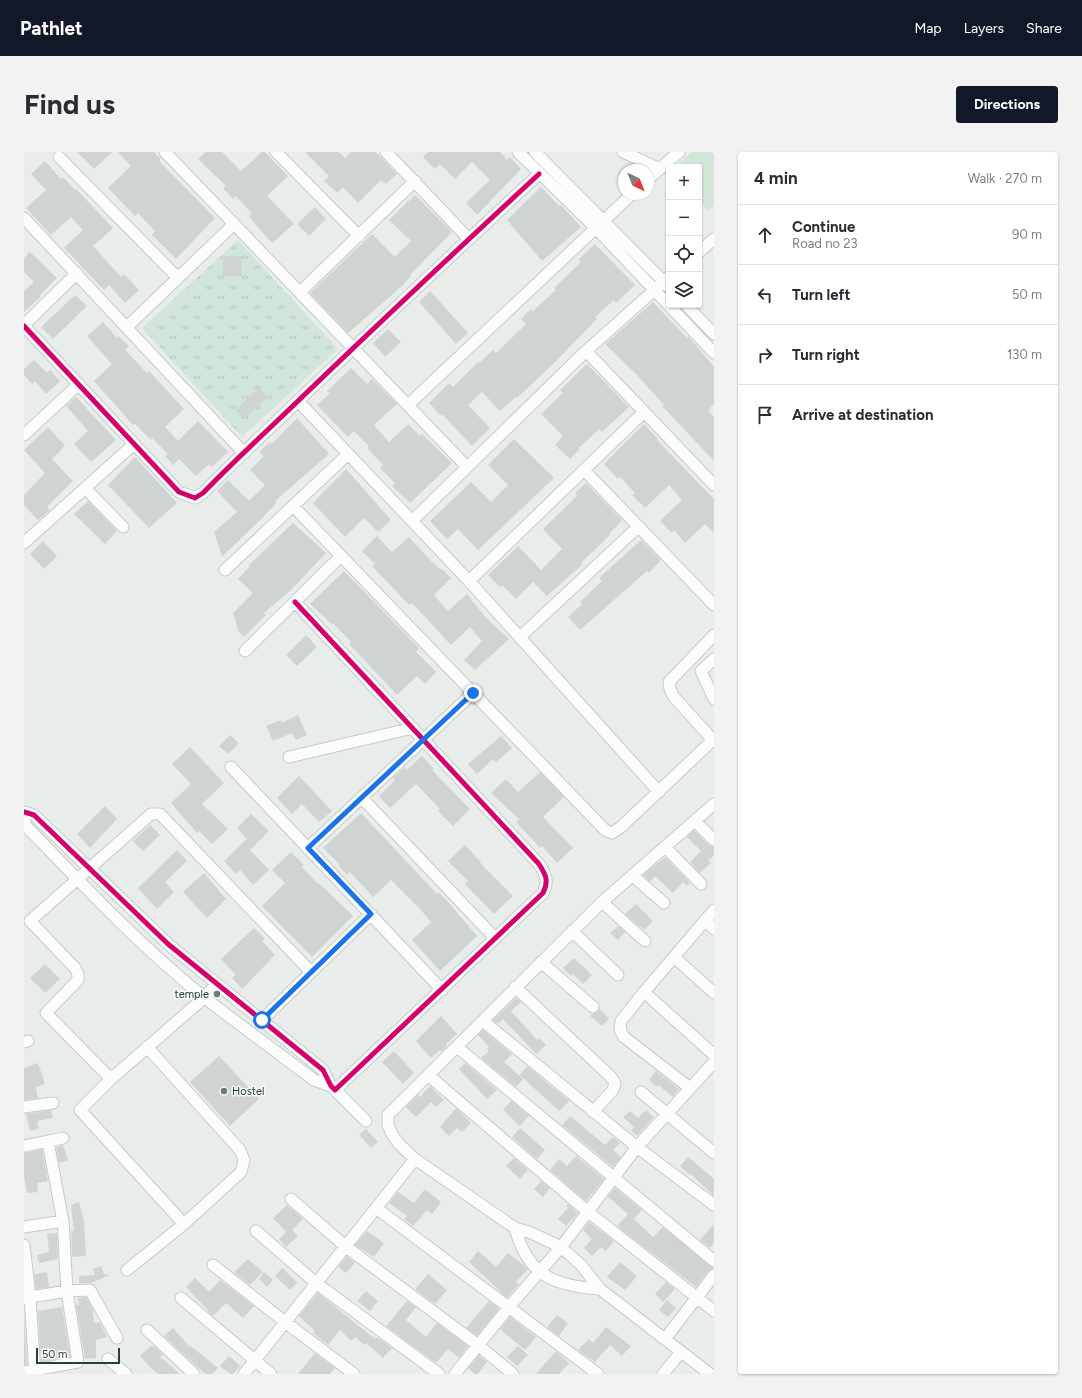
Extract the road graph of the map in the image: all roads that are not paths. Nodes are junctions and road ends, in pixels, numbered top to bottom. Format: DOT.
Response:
graph roads {
  1 [pos="165,152"];
  2 [pos="276,152"];
  3 [pos="386,152"];
  4 [pos="518,152"];
  5 [pos="535,152"];
  6 [pos="623,152"];
  7 [pos="679,152"];
  8 [pos="58,157"];
  9 [pos="660,169"];
  10 [pos="539,174"];
  11 [pos="654,174"];
  12 [pos="415,181"];
  13 [pos="625,200"];
  14 [pos="24,218"];
  15 [pos="234,224"];
  16 [pos="599,224"];
  17 [pos="359,236"];
  18 [pos="469,239"];
  19 [pos="714,239"];
  20 [pos="702,249"];
  21 [pos="77,274"];
  22 [pos="178,278"];
  23 [pos="666,281"];
  24 [pos="666,283"];
  25 [pos="654,290"];
  26 [pos="300,292"];
  27 [pos="689,308"];
  28 [pos="24,325"];
  29 [pos="127,327"];
  30 [pos="714,334"];
  31 [pos="352,347"];
  32 [pos="586,351"];
  33 [pos="714,352"];
  34 [pos="79,384"];
  35 [pos="298,401"];
  36 [pos="408,405"];
  37 [pos="644,412"];
  38 [pos="24,435"];
  39 [pos="134,444"];
  40 [pos="243,452"];
  41 [pos="348,454"];
  42 [pos="467,467"];
  43 [pos="584,470"];
  44 [pos="714,485"];
  45 [pos="85,488"];
  46 [pos="293,506"];
  47 [pos="412,521"];
  48 [pos="123,526"];
  49 [pos="638,527"];
  50 [pos="24,543"];
  51 [pos="341,556"];
  52 [pos="225,570"];
  53 [pos="469,581"];
  54 [pos="294,602"];
  55 [pos="714,605"];
  56 [pos="714,635"];
  57 [pos="520,637"];
  58 [pos="245,651"];
  59 [pos="714,658"];
  60 [pos="473,693"];
  61 [pos="714,699"];
  62 [pos="413,728"];
  63 [pos="422,740"];
  64 [pos="714,740"];
  65 [pos="290,757"];
  66 [pos="231,767"];
  67 [pos="659,792"];
  68 [pos="362,798"];
  69 [pos="714,804"];
  70 [pos="24,812"];
  71 [pos="24,817"];
  72 [pos="695,820"];
  73 [pos="714,840"];
  74 [pos="665,847"];
  75 [pos="308,848"];
  76 [pos="89,868"];
  77 [pos="633,876"];
  78 [pos="77,879"];
  79 [pos="702,884"];
  80 [pos="602,902"];
  81 [pos="664,903"];
  82 [pos="714,910"];
  83 [pos="371,914"];
  84 [pos="705,920"];
  85 [pos="714,928"];
  86 [pos="572,931"];
  87 [pos="495,938"];
  88 [pos="645,941"];
  89 [pos="674,957"];
  90 [pos="541,962"];
  91 [pos="311,972"];
  92 [pos="618,975"];
  93 [pos="216,984"];
  94 [pos="515,987"];
  95 [pos="442,990"];
  96 [pos="644,992"];
  97 [pos="714,993"];
  98 [pos="204,997"];
  99 [pos="594,1007"];
  100 [pos="262,1020"];
  101 [pos="483,1021"];
  102 [pos="147,1047"];
  103 [pos="457,1047"];
  104 [pos="714,1055"];
  105 [pos="714,1062"];
  106 [pos="428,1075"];
  107 [pos="111,1079"];
  108 [pos="333,1088"];
  109 [pos="690,1088"];
  110 [pos="641,1092"];
  111 [pos="53,1102"];
  112 [pos="24,1108"];
  113 [pos="593,1112"];
  114 [pos="666,1114"];
  115 [pos="366,1121"];
  116 [pos="63,1138"];
  117 [pos="48,1142"];
  118 [pos="24,1146"];
  119 [pos="637,1147"];
  120 [pos="714,1153"];
  121 [pos="415,1160"];
  122 [pos="613,1178"];
  123 [pos="291,1198"];
  124 [pos="714,1205"];
  125 [pos="376,1208"];
  126 [pos="587,1211"];
  127 [pos="63,1221"];
  128 [pos="184,1224"];
  129 [pos="24,1227"];
  130 [pos="515,1228"];
  131 [pos="256,1231"];
  132 [pos="24,1245"];
  133 [pos="345,1246"];
  134 [pos="561,1247"];
  135 [pos="714,1261"];
  136 [pos="213,1265"];
  137 [pos="127,1270"];
  138 [pos="539,1271"];
  139 [pos="714,1275"];
  140 [pos="316,1283"];
  141 [pos="600,1289"];
  142 [pos="67,1291"];
  143 [pos="27,1298"];
  144 [pos="181,1298"];
  145 [pos="696,1298"];
  146 [pos="509,1307"];
  147 [pos="714,1311"];
  148 [pos="284,1322"];
  149 [pos="147,1330"];
  150 [pos="117,1338"];
  151 [pos="665,1339"];
  152 [pos="478,1345"];
  153 [pos="681,1352"];
  154 [pos="108,1359"];
  155 [pos="254,1361"];
  156 [pos="31,1372"];
  157 [pos="126,1374"];
  158 [pos="194,1374"];
  159 [pos="244,1374"];
  160 [pos="271,1374"];
  161 [pos="354,1374"];
  162 [pos="439,1374"];
  163 [pos="455,1374"];
  164 [pos="513,1374"];
  165 [pos="598,1374"];
  166 [pos="663,1374"];
  167 [pos="710,1374"];
  1 -- 15 [label="street"];
  2 -- 17 [label="street"];
  3 -- 12 [label="street"];
  4 -- 10 [label="street"];
  5 -- 16 [label="street"];
  6 -- 9 [label="street"];
  7 -- 9 [label="street"];
  8 -- 22 [label="street"];
  9 -- 11 [label="street"];
  10 -- 16 [label="street"];
  10 -- 18 [label="street"];
  12 -- 17 [label="street"];
  12 -- 18 [label="street"];
  13 -- 16 [label="street"];
  14 -- 21 [label="street"];
  15 -- 22 [label="street"];
  15 -- 26 [label="street"];
  16 -- 23 [label="street"];
  16 -- 25 [label="street"];
  16 -- 36 [label="street"];
  17 -- 26 [label="street"];
  18 -- 31 [label="street"];
  19 -- 20 [label="street"];
  21 -- 28 [label="street"];
  21 -- 29 [label="street"];
  22 -- 29 [label="street"];
  24 -- 25 [label="street"];
  25 -- 32 [label="street"];
  25 -- 33 [label="street"];
  26 -- 31 [label="street"];
  27 -- 30 [label="street"];
  28 -- 34 [label="street"];
  29 -- 40 [label="street"];
  31 -- 35 [label="street"];
  31 -- 36 [label="street"];
  32 -- 37 [label="street"];
  32 -- 42 [label="street"];
  34 -- 38 [label="street"];
  34 -- 39 [label="street"];
  35 -- 40 [label="street"];
  35 -- 41 [label="street"];
  36 -- 42 [label="street"];
  37 -- 43 [label="street"];
  37 -- 44 [label="street"];
  39 -- 40 [label="street"];
  39 -- 45 [label="street"];
  41 -- 46 [label="street"];
  41 -- 47 [label="street"];
  42 -- 47 [label="street"];
  43 -- 49 [label="street"];
  43 -- 53 [label="street"];
  45 -- 48 [label="street"];
  45 -- 50 [label="street"];
  46 -- 51 [label="street"];
  46 -- 52 [label="street"];
  47 -- 53 [label="street"];
  49 -- 55 [label="street"];
  49 -- 57 [label="street"];
  51 -- 54 [label="street"];
  51 -- 60 [label="street"];
  53 -- 57 [label="street"];
  54 -- 58 [label="street"];
  54 -- 62 [label="street"];
  56 -- 64 [label="street"];
  57 -- 67 [label="street"];
  59 -- 61 [label="street"];
  60 -- 63 [label="street"];
  60 -- 67 [label="street"];
  62 -- 63 [label="street"];
  62 -- 65 [label="street"];
  63 -- 68 [label="street"];
  63 -- 87 [label="street"];
  64 -- 67 [label="street"];
  66 -- 75 [label="street"];
  68 -- 75 [label="street"];
  68 -- 87 [label="street"];
  69 -- 72 [label="street"];
  70 -- 76 [label="street"];
  71 -- 78 [label="street"];
  72 -- 73 [label="street"];
  72 -- 74 [label="street"];
  74 -- 77 [label="street"];
  74 -- 79 [label="street"];
  75 -- 83 [label="street"];
  76 -- 78 [label="street"];
  76 -- 91 [label="street"];
  76 -- 93 [label="street"];
  77 -- 80 [label="street"];
  77 -- 81 [label="street"];
  78 -- 98 [label="street"];
  78 -- 107 [label="street"];
  80 -- 86 [label="street"];
  80 -- 88 [label="street"];
  82 -- 84 [label="street"];
  83 -- 91 [label="street"];
  83 -- 95 [label="street"];
  84 -- 85 [label="street"];
  84 -- 89 [label="street"];
  86 -- 90 [label="street"];
  86 -- 92 [label="street"];
  87 -- 95 [label="street"];
  89 -- 96 [label="street"];
  89 -- 97 [label="street"];
  90 -- 94 [label="street"];
  90 -- 99 [label="street"];
  91 -- 100 [label="street"];
  93 -- 98 [label="street"];
  93 -- 100 [label="street"];
  94 -- 101 [label="street"];
  94 -- 113 [label="street"];
  95 -- 108 [label="street"];
  96 -- 104 [label="street"];
  96 -- 109 [label="street"];
  98 -- 102 [label="street"];
  98 -- 108 [label="street"];
  100 -- 108 [label="street"];
  101 -- 103 [label="street"];
  101 -- 113 [label="street"];
  102 -- 107 [label="street"];
  102 -- 128 [label="street"];
  103 -- 106 [label="street"];
  103 -- 122 [label="street"];
  105 -- 109 [label="street"];
  106 -- 121 [label="street"];
  106 -- 126 [label="street"];
  107 -- 128 [label="street"];
  108 -- 115 [label="street"];
  109 -- 114 [label="street"];
  110 -- 114 [label="street"];
  111 -- 112 [label="street"];
  113 -- 119 [label="street"];
  114 -- 119 [label="street"];
  114 -- 120 [label="street"];
  116 -- 117 [label="street"];
  117 -- 118 [label="street"];
  117 -- 127 [label="street"];
  119 -- 122 [label="street"];
  119 -- 124 [label="street"];
  121 -- 125 [label="street"];
  121 -- 130 [label="street"];
  122 -- 126 [label="street"];
  122 -- 135 [label="street"];
  123 -- 133 [label="street"];
  125 -- 133 [label="street"];
  125 -- 146 [label="street"];
  126 -- 134 [label="street"];
  126 -- 145 [label="street"];
  127 -- 129 [label="street"];
  127 -- 142 [label="street"];
  128 -- 137 [label="street"];
  130 -- 134 [label="street"];
  130 -- 138 [label="street"];
  131 -- 140 [label="street"];
  132 -- 143 [label="street"];
  133 -- 140 [label="street"];
  133 -- 152 [label="street"];
  134 -- 138 [label="street"];
  134 -- 141 [label="street"];
  136 -- 148 [label="street"];
  138 -- 141 [label="street"];
  138 -- 146 [label="street"];
  139 -- 145 [label="street"];
  140 -- 148 [label="street"];
  140 -- 162 [label="street"];
  141 -- 151 [label="street"];
  142 -- 143 [label="street"];
  142 -- 150 [label="street"];
  142 -- 156 [label="street"];
  143 -- 156 [label="street"];
  144 -- 155 [label="street"];
  145 -- 147 [label="street"];
  145 -- 151 [label="street"];
  146 -- 152 [label="street"];
  146 -- 165 [label="street"];
  148 -- 155 [label="street"];
  148 -- 161 [label="street"];
  149 -- 158 [label="street"];
  151 -- 153 [label="street"];
  152 -- 163 [label="street"];
  152 -- 164 [label="street"];
  153 -- 166 [label="street"];
  153 -- 167 [label="street"];
  154 -- 157 [label="street"];
  155 -- 159 [label="street"];
  155 -- 160 [label="street"];
}
